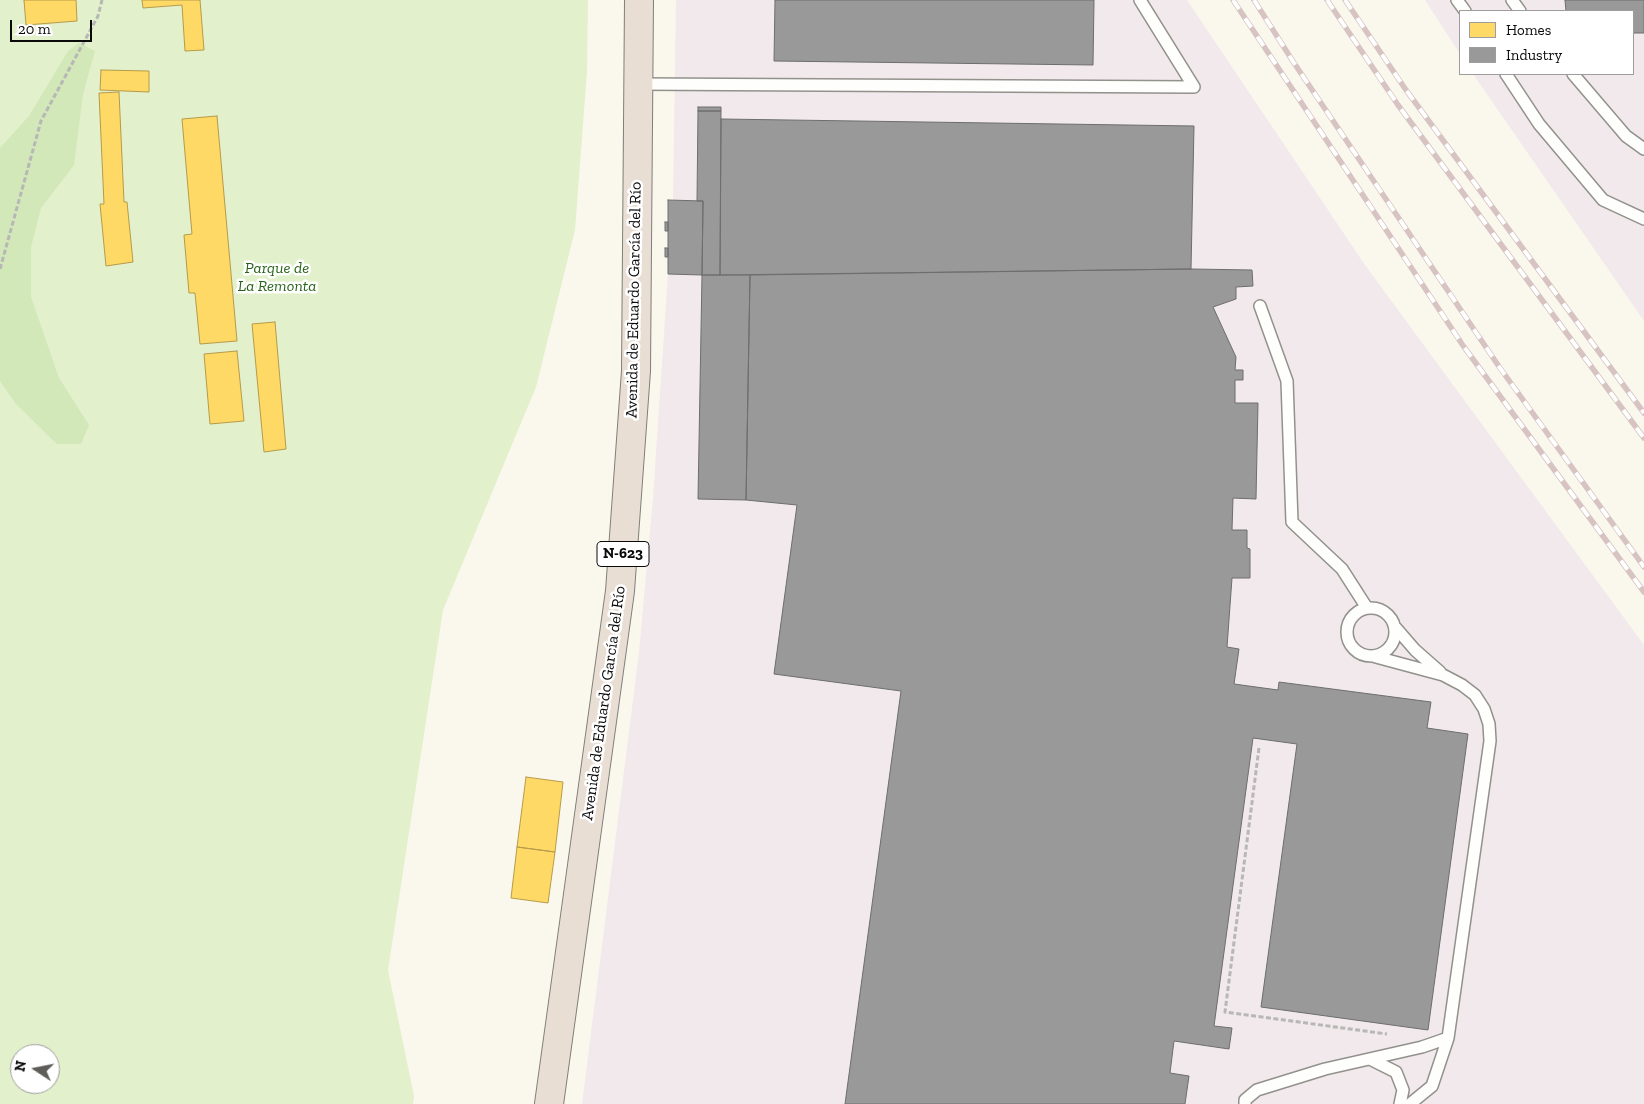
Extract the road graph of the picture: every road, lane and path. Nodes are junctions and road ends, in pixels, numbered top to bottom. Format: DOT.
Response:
graph roads {
  1 [pos="102,0"];
  2 [pos="639,0"];
  3 [pos="1140,0"];
  4 [pos="1507,75"];
  5 [pos="1574,75"];
  6 [pos="637,84"];
  7 [pos="1644,149"];
  8 [pos="1644,218"];
  9 [pos="0,269"];
  10 [pos="1260,306"];
  11 [pos="1367,608"];
  12 [pos="1396,628"];
  13 [pos="1376,656"];
  14 [pos="1443,675"];
  15 [pos="1259,748"];
  16 [pos="1448,1038"];
  17 [pos="1422,1047"];
  18 [pos="1370,1059"];
  19 [pos="549,1104"];
  20 [pos="1245,1104"];
  21 [pos="1400,1104"];
  22 [pos="1410,1104"];
  1 -- 9 [label="path"];
  2 -- 6 [label="highway, Avenida de Eduardo García del Río / N-623"];
  3 -- 6 [label="lane"];
  4 -- 8 [label="lane"];
  5 -- 7 [label="lane"];
  6 -- 19 [label="highway, Avenida de Eduardo García del Río / N-623"];
  10 -- 11 [label="lane"];
  11 -- 12 [label="lane"];
  11 -- 13 [label="lane"];
  12 -- 13 [label="lane"];
  12 -- 14 [label="lane"];
  13 -- 14 [label="lane"];
  14 -- 16 [label="lane"];
  15 -- 17 [label="path"];
  16 -- 17 [label="lane"];
  16 -- 22 [label="lane"];
  17 -- 18 [label="lane"];
  18 -- 20 [label="lane"];
  18 -- 21 [label="lane"];
}
